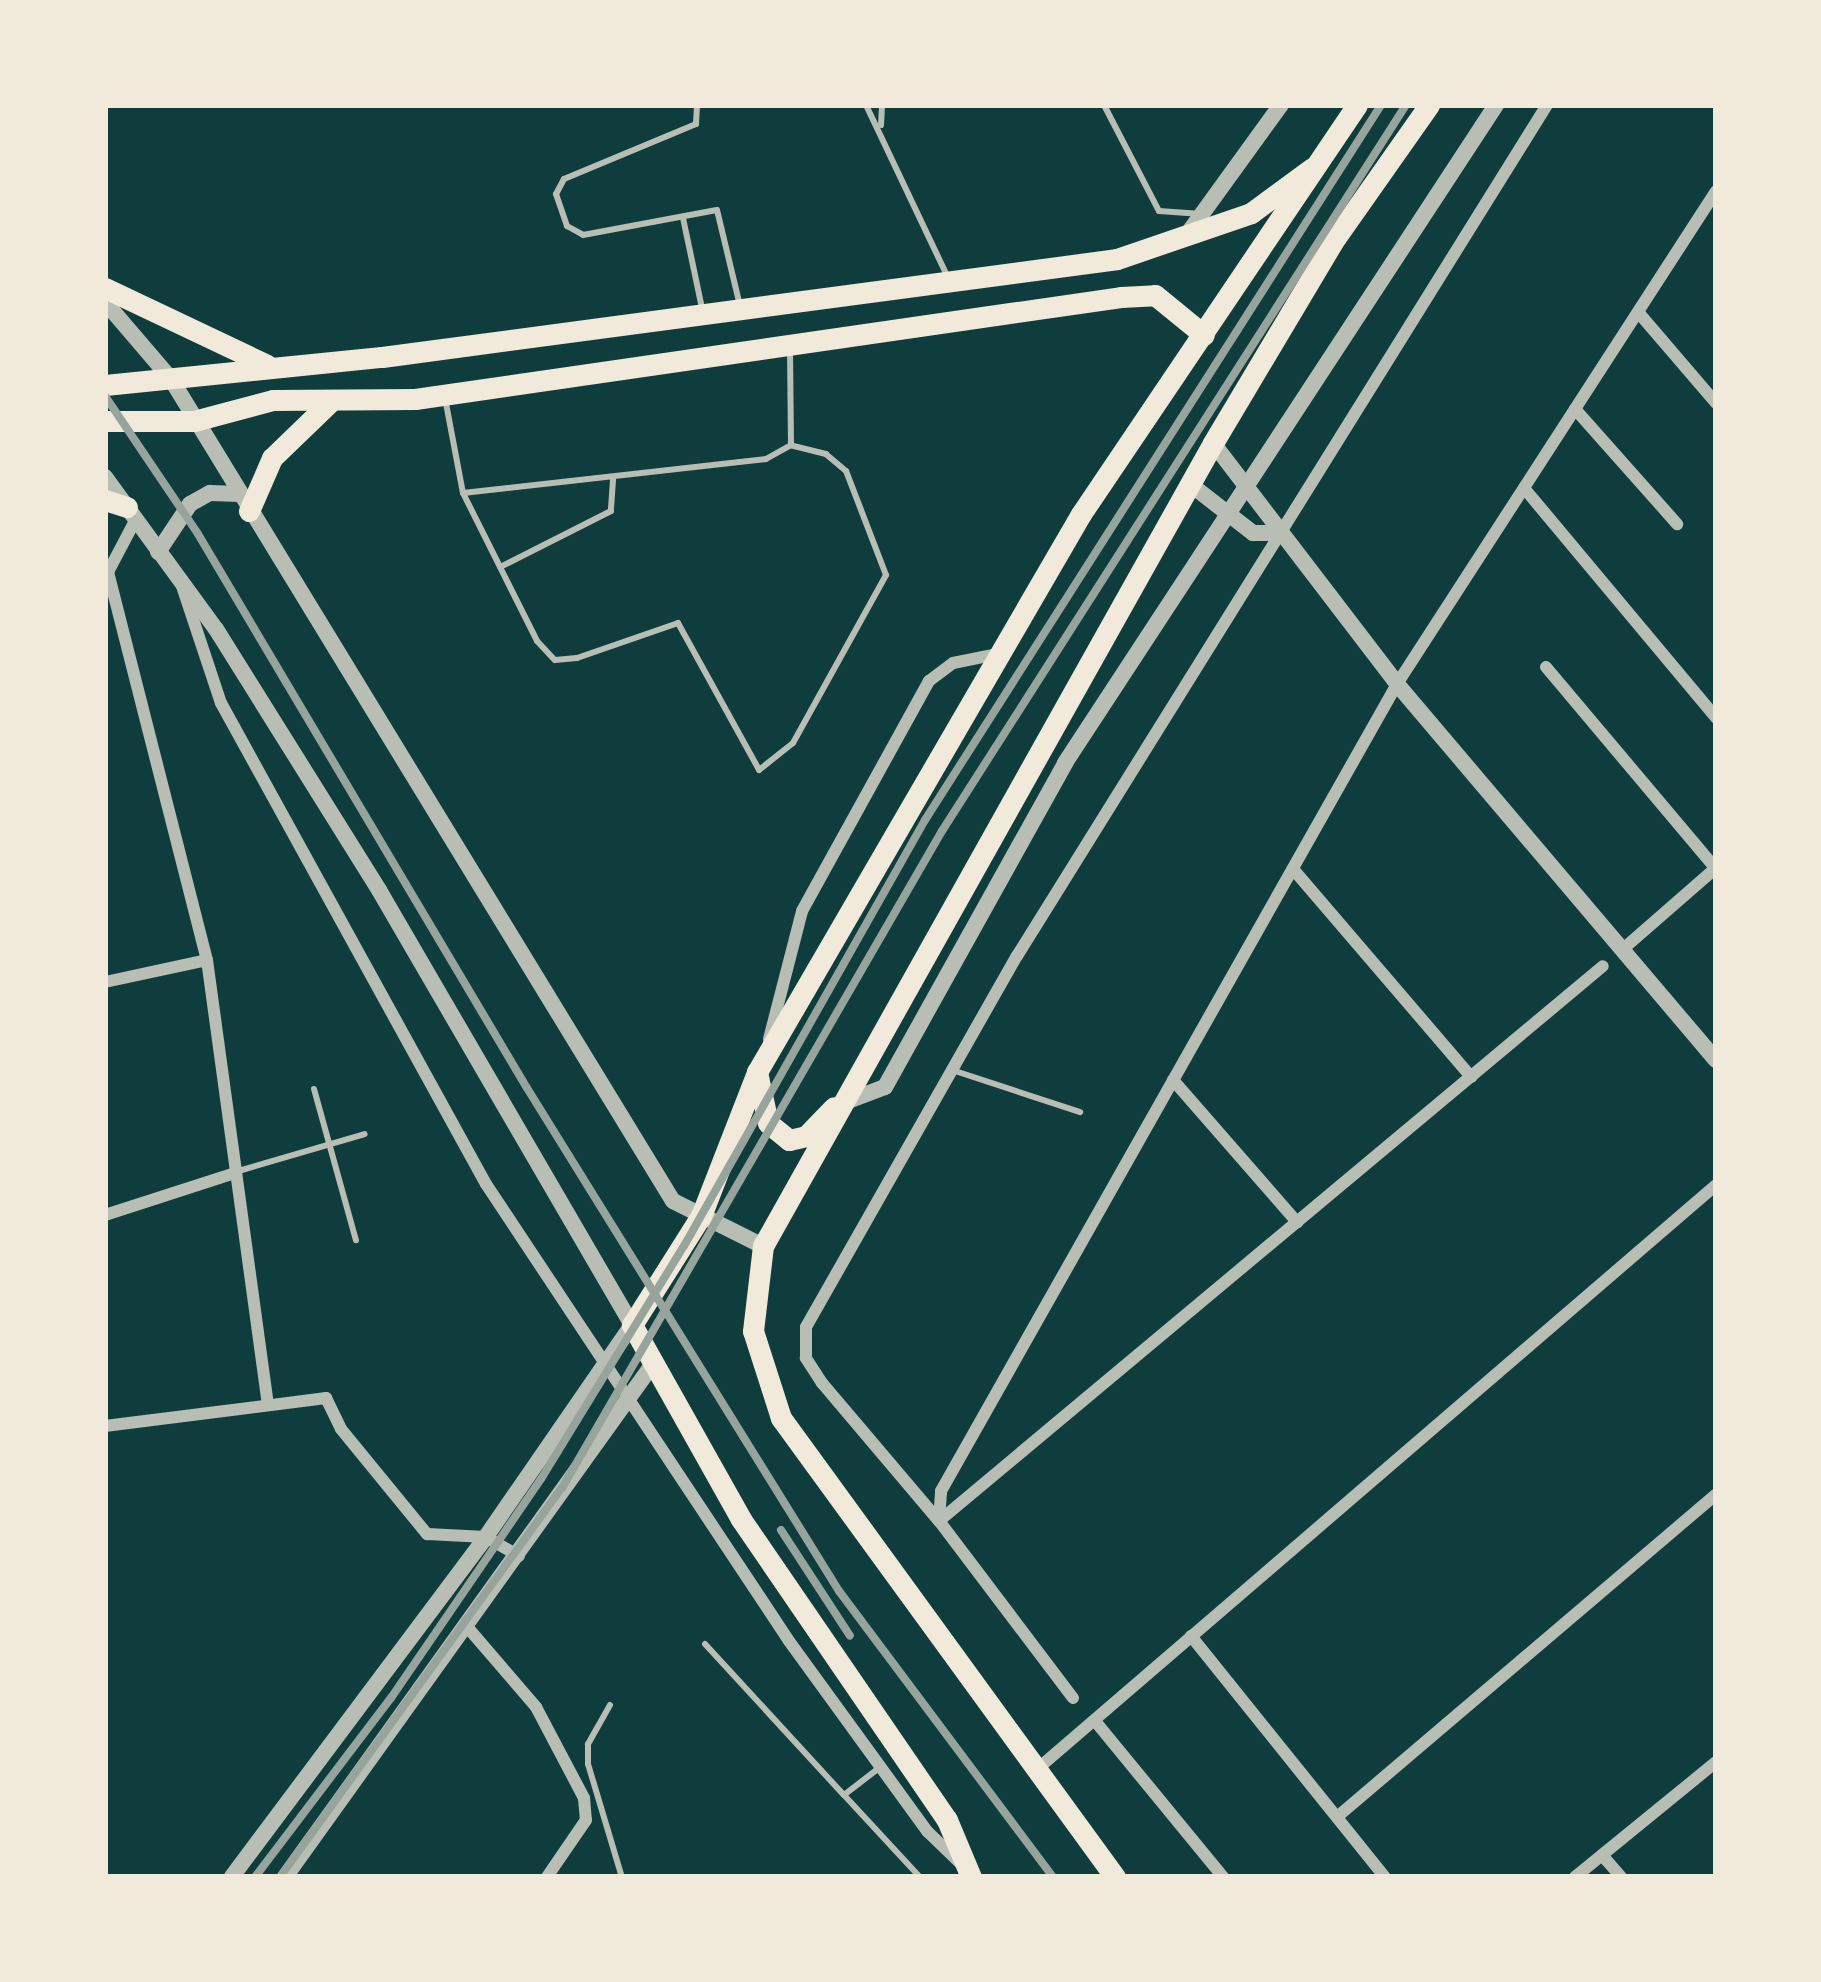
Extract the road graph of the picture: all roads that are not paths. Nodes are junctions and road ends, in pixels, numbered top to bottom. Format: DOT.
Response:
graph roads {
  1 [pos="697,105"];
  2 [pos="866,105"];
  3 [pos="882,105"];
  4 [pos="1104,105"];
  5 [pos="1358,105"];
  6 [pos="1429,105"];
  7 [pos="1496,105"];
  8 [pos="1547,105"];
  9 [pos="1272,110"];
  10 [pos="881,127"];
  11 [pos="1318,164"];
  12 [pos="1716,191"];
  13 [pos="1202,214"];
  14 [pos="683,218"];
  15 [pos="1185,237"];
  16 [pos="950,282"];
  17 [pos="105,288"];
  18 [pos="105,302"];
  19 [pos="741,310"];
  20 [pos="1638,312"];
  21 [pos="703,314"];
  22 [pos="1204,335"];
  23 [pos="790,345"];
  24 [pos="267,365"];
  25 [pos="171,379"];
  26 [pos="105,385"];
  27 [pos="444,395"];
  28 [pos="332,400"];
  29 [pos="1716,403"];
  30 [pos="1575,409"];
  31 [pos="105,421"];
  32 [pos="194,421"];
  33 [pos="1213,443"];
  34 [pos="790,445"];
  35 [pos="105,477"];
  36 [pos="613,480"];
  37 [pos="1190,484"];
  38 [pos="1249,487"];
  39 [pos="1524,488"];
  40 [pos="463,493"];
  41 [pos="244,502"];
  42 [pos="123,509"];
  43 [pos="1230,515"];
  44 [pos="1677,524"];
  45 [pos="1281,533"];
  46 [pos="158,552"];
  47 [pos="500,567"];
  48 [pos="179,577"];
  49 [pos="1000,653"];
  50 [pos="1546,668"];
  51 [pos="1397,684"];
  52 [pos="1716,718"];
  53 [pos="1716,868"];
  54 [pos="1292,869"];
  55 [pos="1623,950"];
  56 [pos="207,960"];
  57 [pos="1603,966"];
  58 [pos="105,982"];
  59 [pos="1716,1060"];
  60 [pos="761,1065"];
  61 [pos="952,1070"];
  62 [pos="1471,1077"];
  63 [pos="1174,1080"];
  64 [pos="314,1089"];
  65 [pos="834,1107"];
  66 [pos="1080,1112"];
  67 [pos="364,1134"];
  68 [pos="332,1144"];
  69 [pos="232,1174"];
  70 [pos="1716,1185"];
  71 [pos="105,1215"];
  72 [pos="701,1216"];
  73 [pos="1297,1222"];
  74 [pos="356,1240"];
  75 [pos="763,1246"];
  76 [pos="632,1324"];
  77 [pos="653,1364"];
  78 [pos="606,1365"];
  79 [pos="627,1399"];
  80 [pos="268,1404"];
  81 [pos="105,1426"];
  82 [pos="1716,1495"];
  83 [pos="940,1520"];
  84 [pos="486,1537"];
  85 [pos="518,1556"];
  86 [pos="469,1629"];
  87 [pos="1191,1636"];
  88 [pos="705,1644"];
  89 [pos="1073,1698"];
  90 [pos="610,1705"];
  91 [pos="1095,1721"];
  92 [pos="1716,1762"];
  93 [pos="879,1768"];
  94 [pos="1034,1772"];
  95 [pos="844,1795"];
  96 [pos="1337,1816"];
  97 [pos="1603,1855"];
  98 [pos="970,1875"];
  99 [pos="232,1877"];
  100 [pos="285,1877"];
  101 [pos="547,1877"];
  102 [pos="622,1877"];
  103 [pos="920,1877"];
  104 [pos="1115,1877"];
  105 [pos="1223,1877"];
  106 [pos="1385,1877"];
  107 [pos="1576,1877"];
  108 [pos="1622,1877"];
  1 -- 14 [label="lane"];
  2 -- 10 [label="lane"];
  3 -- 10 [label="lane"];
  4 -- 13 [label="lane"];
  5 -- 11 [label="main road"];
  6 -- 33 [label="main road"];
  7 -- 38 [label="street"];
  8 -- 45 [label="street"];
  9 -- 13 [label="street"];
  10 -- 16 [label="lane"];
  11 -- 15 [label="main road"];
  11 -- 22 [label="main road"];
  12 -- 20 [label="street"];
  13 -- 15 [label="street"];
  14 -- 19 [label="lane"];
  14 -- 21 [label="lane"];
  15 -- 16 [label="main road"];
  16 -- 19 [label="main road"];
  17 -- 24 [label="main road"];
  18 -- 25 [label="street"];
  19 -- 21 [label="main road"];
  20 -- 29 [label="street"];
  20 -- 30 [label="street"];
  21 -- 24 [label="main road"];
  22 -- 23 [label="main road"];
  22 -- 49 [label="main road"];
  23 -- 27 [label="main road"];
  23 -- 34 [label="lane"];
  24 -- 25 [label="main road"];
  25 -- 26 [label="main road"];
  25 -- 32 [label="street"];
  27 -- 28 [label="main road"];
  27 -- 40 [label="lane"];
  28 -- 32 [label="main road"];
  28 -- 41 [label="main road"];
  30 -- 39 [label="street"];
  30 -- 44 [label="street"];
  31 -- 32 [label="main road"];
  32 -- 41 [label="street"];
  33 -- 37 [label="main road"];
  33 -- 38 [label="street"];
  34 -- 36 [label="lane"];
  34 -- 47 [label="lane"];
  35 -- 42 [label="street"];
  36 -- 40 [label="lane"];
  36 -- 47 [label="lane"];
  37 -- 43 [label="street"];
  37 -- 65 [label="main road"];
  38 -- 43 [label="street"];
  38 -- 45 [label="street"];
  39 -- 51 [label="street"];
  39 -- 52 [label="street"];
  40 -- 47 [label="lane"];
  41 -- 46 [label="street"];
  41 -- 72 [label="street"];
  42 -- 46 [label="street"];
  42 -- 56 [label="street"];
  43 -- 45 [label="street"];
  43 -- 65 [label="street"];
  45 -- 51 [label="street"];
  45 -- 61 [label="street"];
  46 -- 48 [label="street"];
  48 -- 76 [label="street"];
  48 -- 78 [label="street"];
  49 -- 60 [label="main road"];
  49 -- 60 [label="street"];
  50 -- 53 [label="street"];
  51 -- 54 [label="street"];
  51 -- 55 [label="street"];
  53 -- 55 [label="street"];
  54 -- 62 [label="street"];
  54 -- 63 [label="street"];
  55 -- 57 [label="lane"];
  55 -- 59 [label="street"];
  56 -- 58 [label="street"];
  56 -- 69 [label="street"];
  57 -- 62 [label="street"];
  60 -- 65 [label="main road"];
  60 -- 72 [label="main road"];
  61 -- 66 [label="lane"];
  61 -- 83 [label="street"];
  62 -- 73 [label="street"];
  63 -- 73 [label="street"];
  63 -- 83 [label="street"];
  64 -- 68 [label="lane"];
  65 -- 75 [label="main road"];
  67 -- 68 [label="lane"];
  68 -- 69 [label="lane"];
  68 -- 74 [label="lane"];
  69 -- 71 [label="street"];
  69 -- 80 [label="street"];
  70 -- 87 [label="street"];
  72 -- 75 [label="street"];
  72 -- 76 [label="main road"];
  73 -- 83 [label="street"];
  75 -- 94 [label="main road"];
  76 -- 77 [label="main road"];
  76 -- 78 [label="street"];
  77 -- 79 [label="street"];
  77 -- 98 [label="main road"];
  78 -- 79 [label="street"];
  78 -- 84 [label="street"];
  79 -- 85 [label="street"];
  79 -- 93 [label="street"];
  80 -- 81 [label="street"];
  80 -- 84 [label="street"];
  82 -- 96 [label="street"];
  83 -- 89 [label="street"];
  84 -- 85 [label="street"];
  84 -- 99 [label="street"];
  85 -- 86 [label="street"];
  86 -- 100 [label="street"];
  86 -- 101 [label="street"];
  87 -- 91 [label="street"];
  87 -- 96 [label="street"];
  88 -- 95 [label="lane"];
  90 -- 102 [label="lane"];
  91 -- 94 [label="street"];
  91 -- 105 [label="street"];
  92 -- 97 [label="street"];
  93 -- 95 [label="lane"];
  93 -- 98 [label="street"];
  94 -- 104 [label="main road"];
  95 -- 103 [label="lane"];
  96 -- 106 [label="street"];
  97 -- 107 [label="street"];
  97 -- 108 [label="street"];
}
